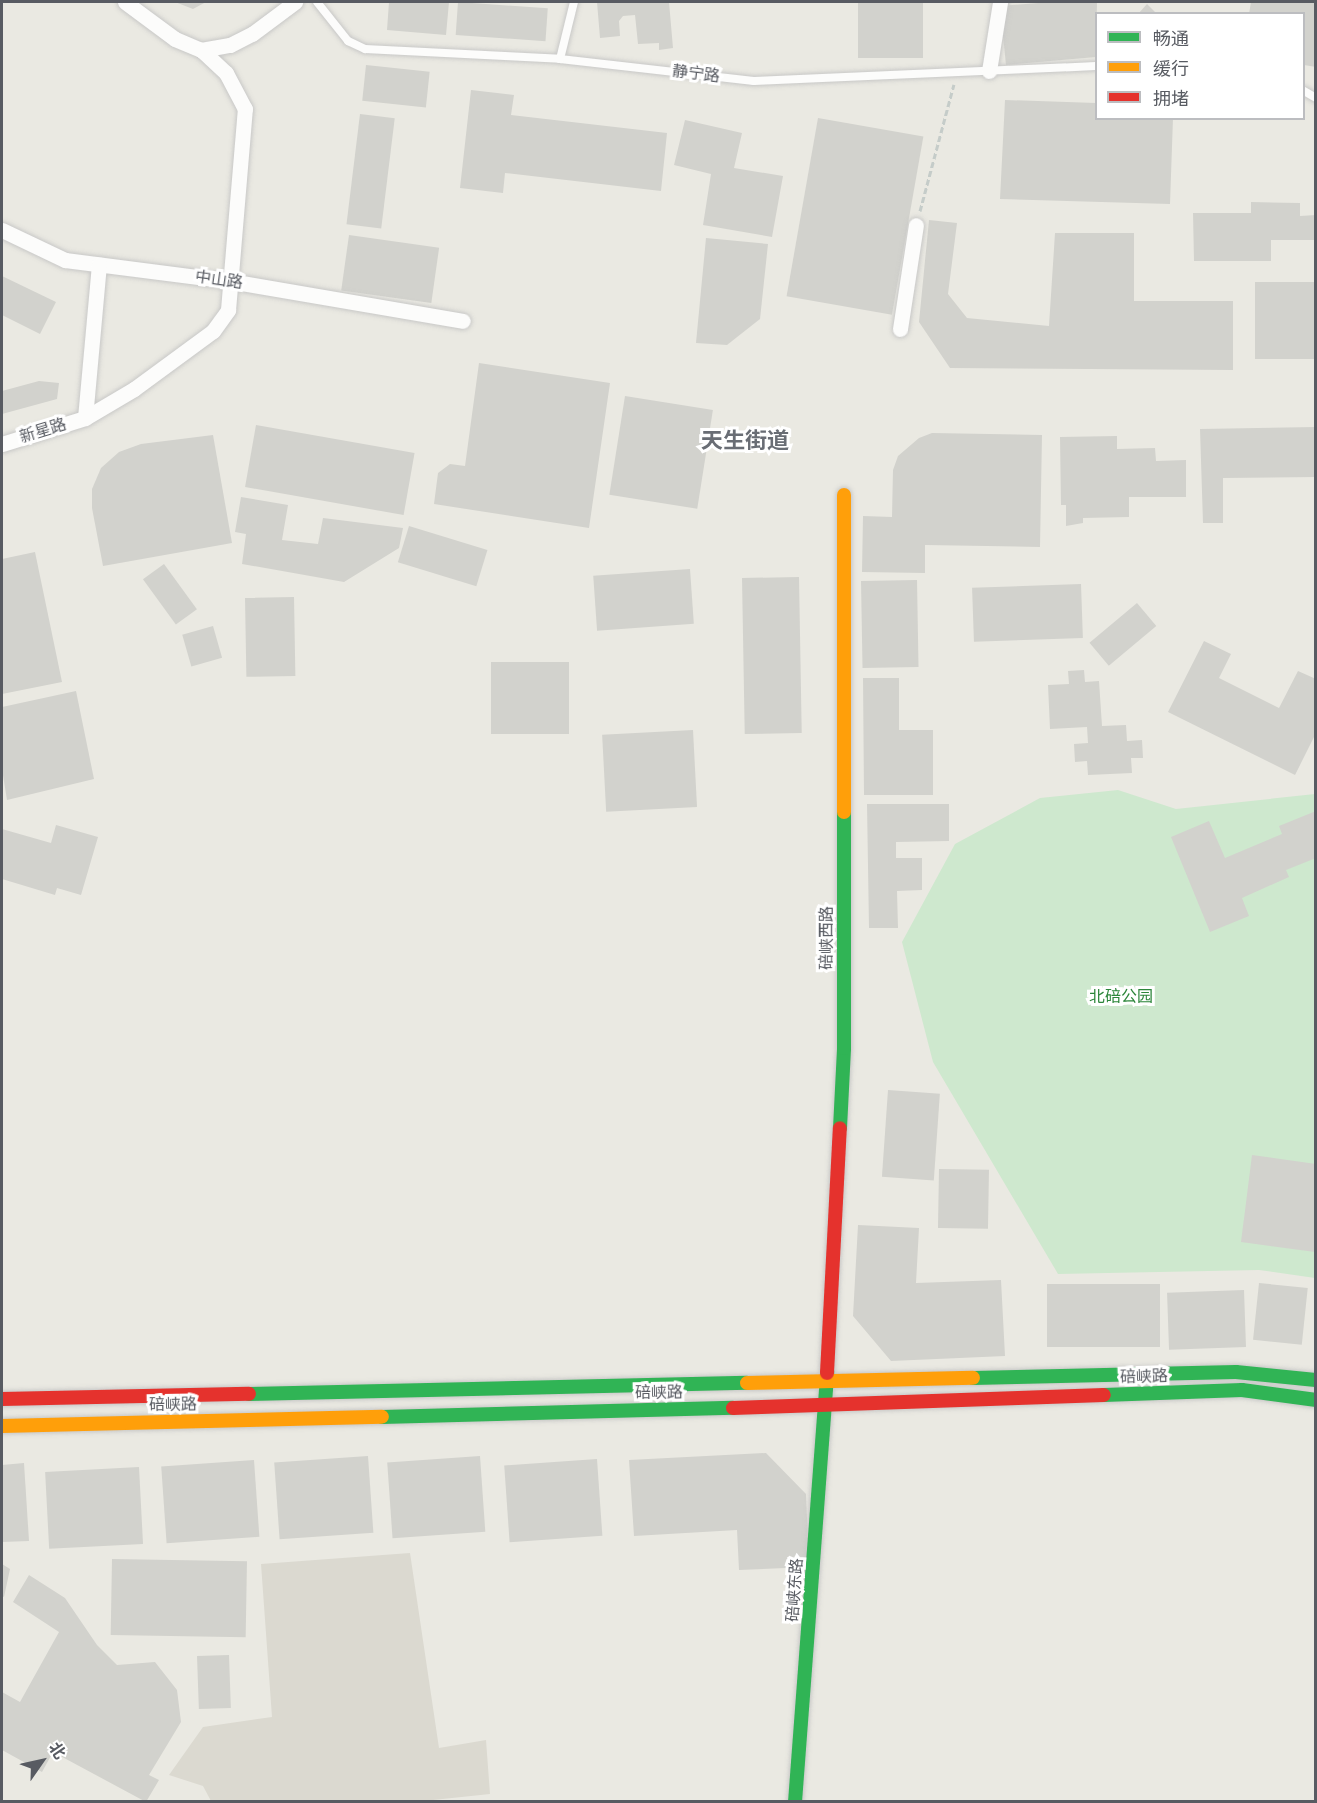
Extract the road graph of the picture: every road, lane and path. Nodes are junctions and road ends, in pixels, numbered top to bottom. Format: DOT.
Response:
graph roads {
  1 [pos="125,2"];
  2 [pos="295,2"];
  3 [pos="317,2"];
  4 [pos="574,2"];
  5 [pos="1000,2"];
  6 [pos="201,50"];
  7 [pos="560,59"];
  8 [pos="1095,66"];
  9 [pos="989,71"];
  10 [pos="957,73"];
  11 [pos="916,225"];
  12 [pos="2,230"];
  13 [pos="99,265"];
  14 [pos="230,281"];
  15 [pos="463,321"];
  16 [pos="900,329"];
  17 [pos="85,418"];
  18 [pos="2,444"];
  19 [pos="844,495"];
  20 [pos="827,1380"];
  21 [pos="1316,1380"];
  22 [pos="2,1399"];
  23 [pos="1316,1400"];
  24 [pos="825,1406"];
  25 [pos="2,1426"];
  26 [pos="795,1802"];
  1 -- 6 [label="street"];
  2 -- 6 [label="street"];
  3 -- 7 [label="lane, 静宁路"];
  4 -- 7 [label="lane"];
  5 -- 9 [label="street"];
  6 -- 14 [label="street, 新星路"];
  7 -- 10 [label="lane, 静宁路"];
  8 -- 9 [label="lane, 静宁路"];
  9 -- 10 [label="lane, 静宁路"];
  10 -- 11 [label="path"];
  11 -- 16 [label="street"];
  12 -- 13 [label="street, 中山路"];
  13 -- 14 [label="street, 中山路"];
  13 -- 17 [label="street"];
  14 -- 15 [label="street, 中山路"];
  14 -- 17 [label="street, 新星路"];
  17 -- 18 [label="street, 新星路"];
  19 -- 20 [label="main road, 碚峡西路"];
  20 -- 21 [label="main road, 碚峡路"];
  20 -- 22 [label="main road, 碚峡路"];
  20 -- 24 [label="main road, 碚峡东路"];
  23 -- 24 [label="main road, 碚峡路"];
  24 -- 25 [label="main road, 碚峡路"];
  24 -- 26 [label="main road, 碚峡东路"];
}
